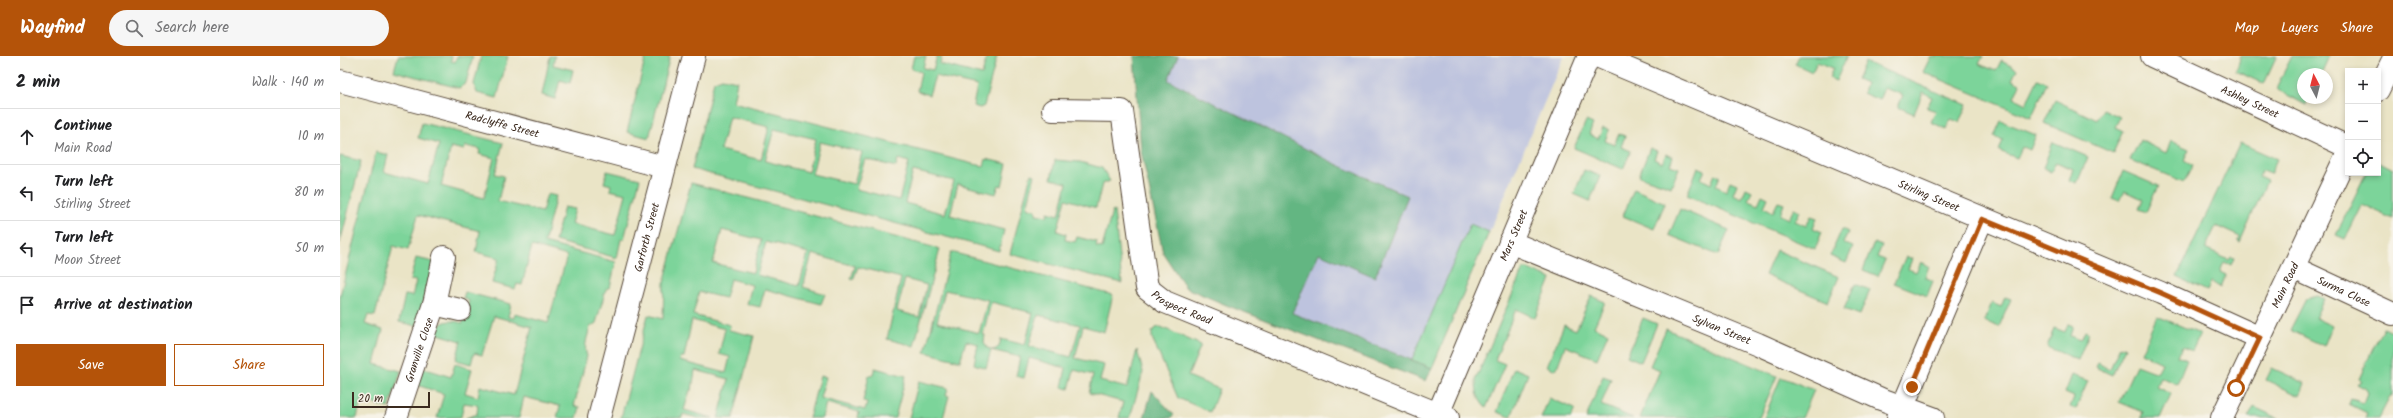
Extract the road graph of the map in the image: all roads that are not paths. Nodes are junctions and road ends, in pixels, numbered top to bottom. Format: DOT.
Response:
graph roads {
  1 [pos="694,56"];
  2 [pos="1589,56"];
  3 [pos="1597,56"];
  4 [pos="2152,56"];
  5 [pos="2393,60"];
  6 [pos="340,81"];
  7 [pos="2381,84"];
  8 [pos="1053,110"];
  9 [pos="2345,146"];
  10 [pos="2345,158"];
  11 [pos="664,167"];
  12 [pos="1982,219"];
  13 [pos="1510,242"];
  14 [pos="444,257"];
  15 [pos="2294,268"];
  16 [pos="434,304"];
  17 [pos="460,310"];
  18 [pos="2393,314"];
  19 [pos="2260,338"];
  20 [pos="1901,412"];
  21 [pos="1443,416"];
  22 [pos="396,418"];
  23 [pos="599,418"];
  24 [pos="1933,418"];
  25 [pos="2222,418"];
  1 -- 11 [label="street, Garforth Street"];
  2 -- 13 [label="street, Mars Street"];
  3 -- 12 [label="street, Stirling Street"];
  4 -- 9 [label="street, Ashley Street"];
  5 -- 7 [label="street"];
  6 -- 11 [label="street, Radclyffe Street"];
  8 -- 21 [label="street, Prospect Road"];
  10 -- 15 [label="street, Main Road"];
  11 -- 23 [label="street, Garforth Street"];
  12 -- 19 [label="street, Stirling Street"];
  12 -- 20 [label="street"];
  13 -- 20 [label="street, Sylvan Street"];
  13 -- 21 [label="street, Mars Street"];
  14 -- 16 [label="street, Granville Close"];
  15 -- 18 [label="street, Surma Close"];
  15 -- 19 [label="street, Main Road"];
  16 -- 17 [label="street, Granville Close"];
  16 -- 22 [label="street, Granville Close"];
  19 -- 25 [label="street, Main Road"];
  20 -- 24 [label="street, Sylvan Street"];
}
